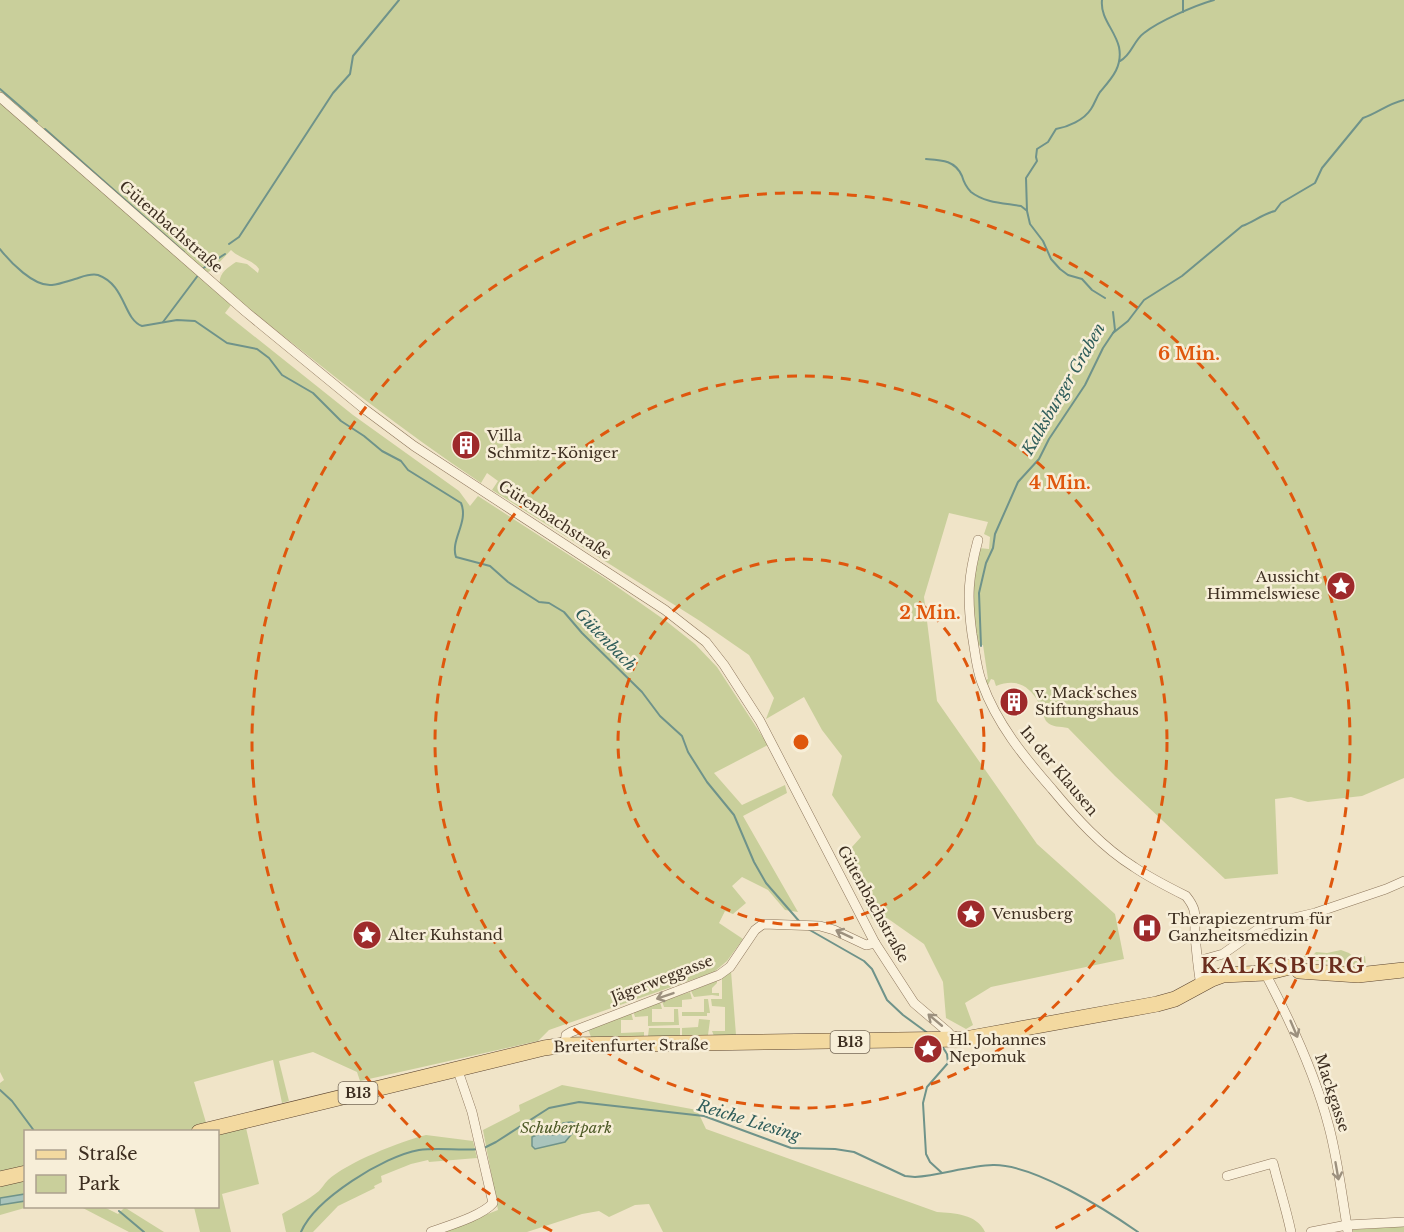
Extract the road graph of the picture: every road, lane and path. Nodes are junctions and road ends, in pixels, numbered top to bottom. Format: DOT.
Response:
graph roads {
  1 [pos="0,97"];
  2 [pos="978,540"];
  3 [pos="1404,881"];
  4 [pos="875,943"];
  5 [pos="1198,961"];
  6 [pos="1404,970"];
  7 [pos="1271,972"];
  8 [pos="1201,985"];
  9 [pos="950,1040"];
  10 [pos="565,1045"];
  11 [pos="457,1068"];
  12 [pos="203,1130"];
  13 [pos="24,1173"];
  14 [pos="1227,1176"];
  15 [pos="0,1179"];
  16 [pos="1404,1222"];
  17 [pos="1347,1229"];
  18 [pos="430,1232"];
  19 [pos="1291,1232"];
  20 [pos="1311,1232"];
  1 -- 4 [label="street, Gütenbachstraße"];
  2 -- 5 [label="street, In der Klausen"];
  3 -- 5 [label="street"];
  9 -- 4 [label="street, Gütenbachstraße, one-way"];
  4 -- 10 [label="street, Jägerweggasse, one-way"];
  5 -- 8 [label="street, In der Klausen"];
  6 -- 7 [label="main road, B13"];
  7 -- 8 [label="main road, B13"];
  7 -- 17 [label="street, Mackgasse, one-way"];
  8 -- 9 [label="main road, B13"];
  9 -- 10 [label="main road, Breitenfurter Straße / B13"];
  10 -- 11 [label="main road, Breitenfurter Straße / B13"];
  11 -- 12 [label="main road, Breitenfurter Straße / B13"];
  11 -- 18 [label="street"];
  13 -- 15 [label="main road"];
  14 -- 19 [label="street"];
  16 -- 17 [label="street"];
  17 -- 20 [label="street"];
}
